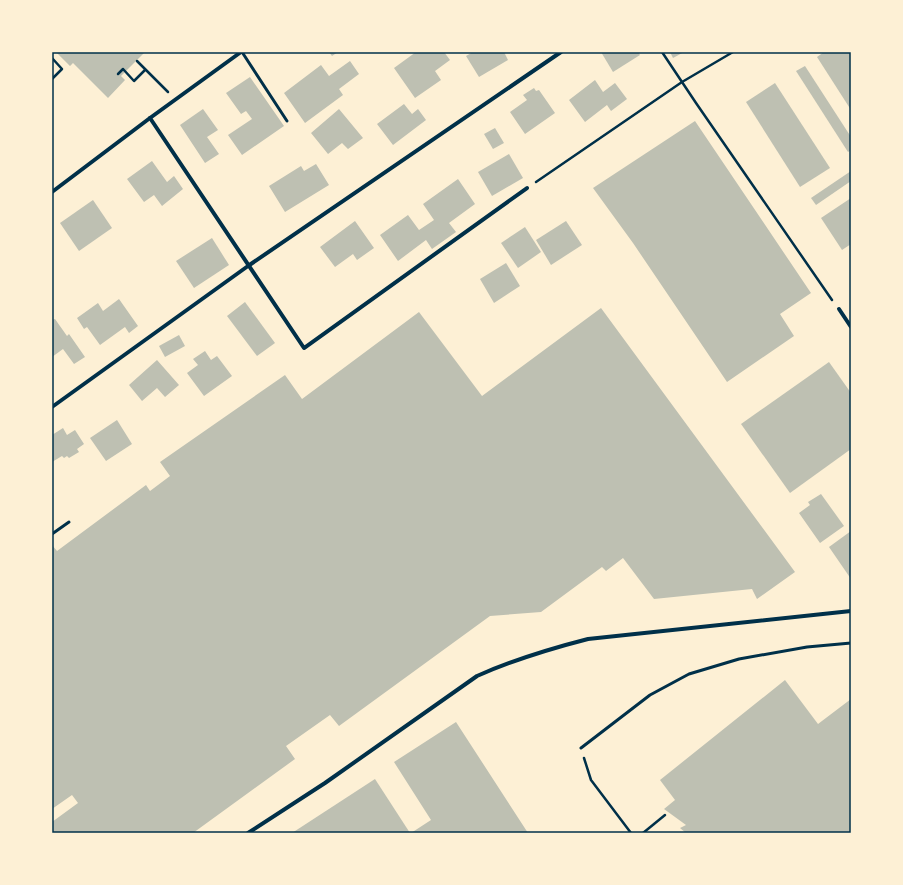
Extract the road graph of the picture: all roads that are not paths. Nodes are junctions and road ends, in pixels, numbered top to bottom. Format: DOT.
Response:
graph roads {
  1 [pos="241,52"];
  2 [pos="561,52"];
  3 [pos="150,118"];
  4 [pos="287,121"];
  5 [pos="527,188"];
  6 [pos="52,192"];
  7 [pos="248,266"];
  8 [pos="839,309"];
  9 [pos="851,327"];
  10 [pos="52,407"];
  11 [pos="70,522"];
  12 [pos="52,534"];
  13 [pos="851,612"];
  14 [pos="851,643"];
  15 [pos="581,748"];
  16 [pos="248,833"];
  1 -- 3 [label="street"];
  1 -- 4 [label="lane"];
  2 -- 7 [label="street"];
  3 -- 6 [label="street"];
  3 -- 7 [label="street"];
  5 -- 7 [label="street"];
  7 -- 10 [label="street"];
  8 -- 9 [label="street"];
  11 -- 12 [label="lane"];
  13 -- 16 [label="street"];
  14 -- 15 [label="lane"];
}
